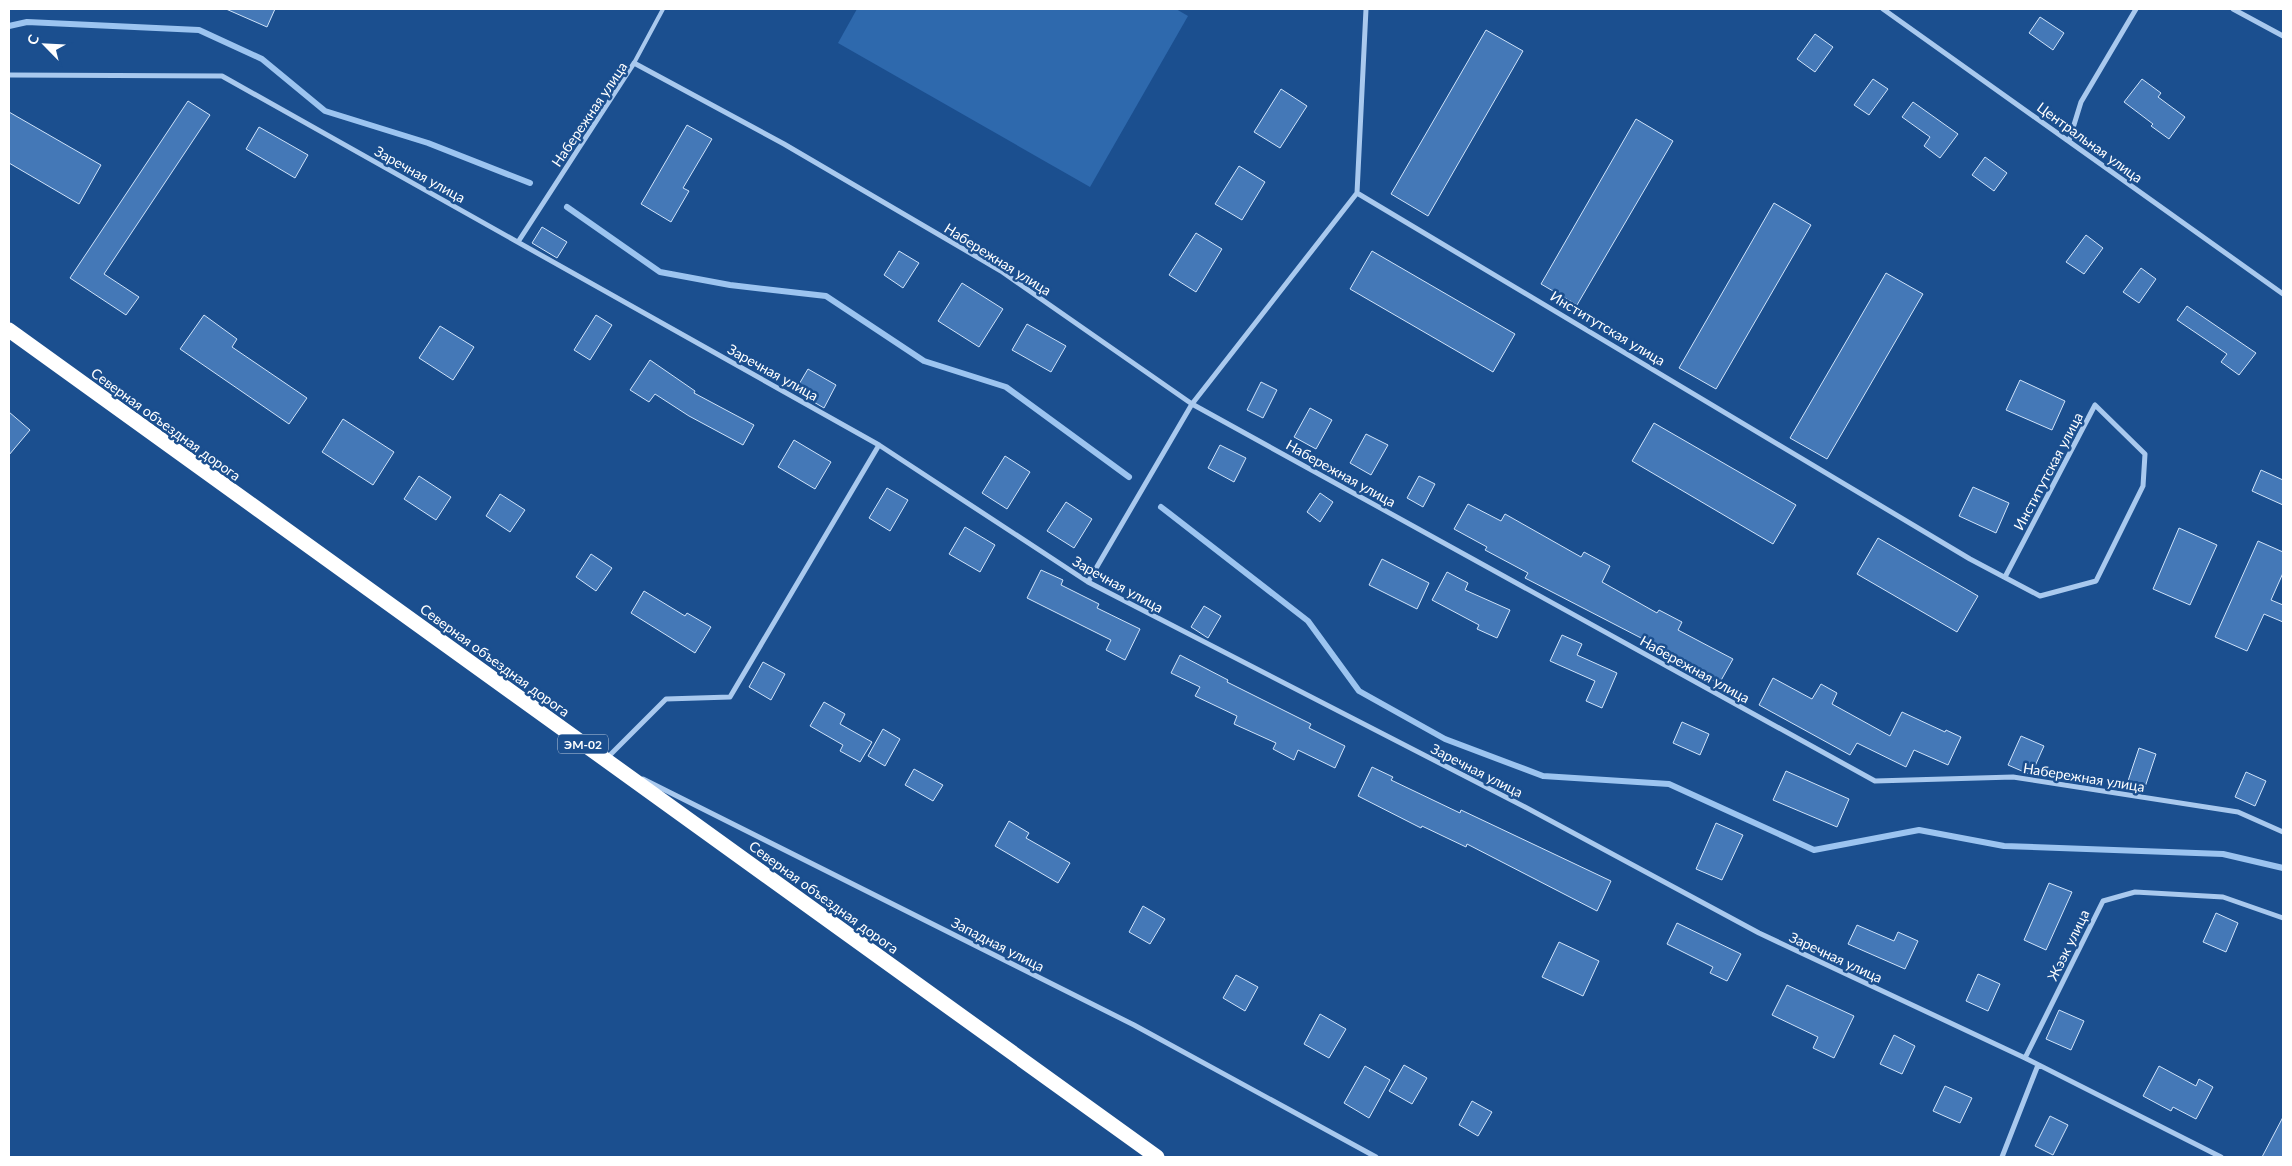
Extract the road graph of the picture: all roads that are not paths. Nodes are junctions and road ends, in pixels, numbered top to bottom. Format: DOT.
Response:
graph roads {
  1 [pos="662,9"];
  2 [pos="1366,9"];
  3 [pos="1883,9"];
  4 [pos="2136,9"];
  5 [pos="2233,9"];
  6 [pos="2283,36"];
  7 [pos="634,63"];
  8 [pos="9,75"];
  9 [pos="2069,142"];
  10 [pos="1357,193"];
  11 [pos="518,242"];
  12 [pos="2283,294"];
  13 [pos="9,330"];
  14 [pos="1192,404"];
  15 [pos="879,445"];
  16 [pos="2005,578"];
  17 [pos="1088,582"];
  18 [pos="605,760"];
  19 [pos="2283,832"];
  20 [pos="2283,918"];
  21 [pos="2024,1058"];
  22 [pos="2038,1065"];
  23 [pos="1157,1157"];
  24 [pos="1376,1157"];
  25 [pos="2002,1157"];
  26 [pos="2221,1157"];
  1 -- 7 [label="lane"];
  2 -- 10 [label="street"];
  3 -- 9 [label="street, Центральная улица"];
  4 -- 9 [label="street"];
  5 -- 6 [label="street"];
  7 -- 11 [label="street, Набережная улица"];
  7 -- 14 [label="street, Набережная улица"];
  8 -- 11 [label="street, Заречная улица"];
  9 -- 12 [label="street, Центральная улица"];
  10 -- 14 [label="street"];
  10 -- 16 [label="street, Институтская улица"];
  11 -- 15 [label="street, Заречная улица"];
  13 -- 18 [label="highway, Северная объездная дорога / ЭМ-02"];
  14 -- 17 [label="street"];
  14 -- 19 [label="street, Набережная улица"];
  15 -- 17 [label="street, Заречная улица"];
  15 -- 18 [label="street"];
  16 -- 16 [label="street, Институтская улица"];
  17 -- 21 [label="street, Заречная улица"];
  18 -- 23 [label="highway, Северная объездная дорога / ЭМ-02"];
  18 -- 24 [label="street, Западная улица"];
  20 -- 21 [label="street, Жээк улица"];
  21 -- 22 [label="street, Заречная улица"];
  22 -- 25 [label="street"];
  22 -- 26 [label="street, Заречная улица"];
}
